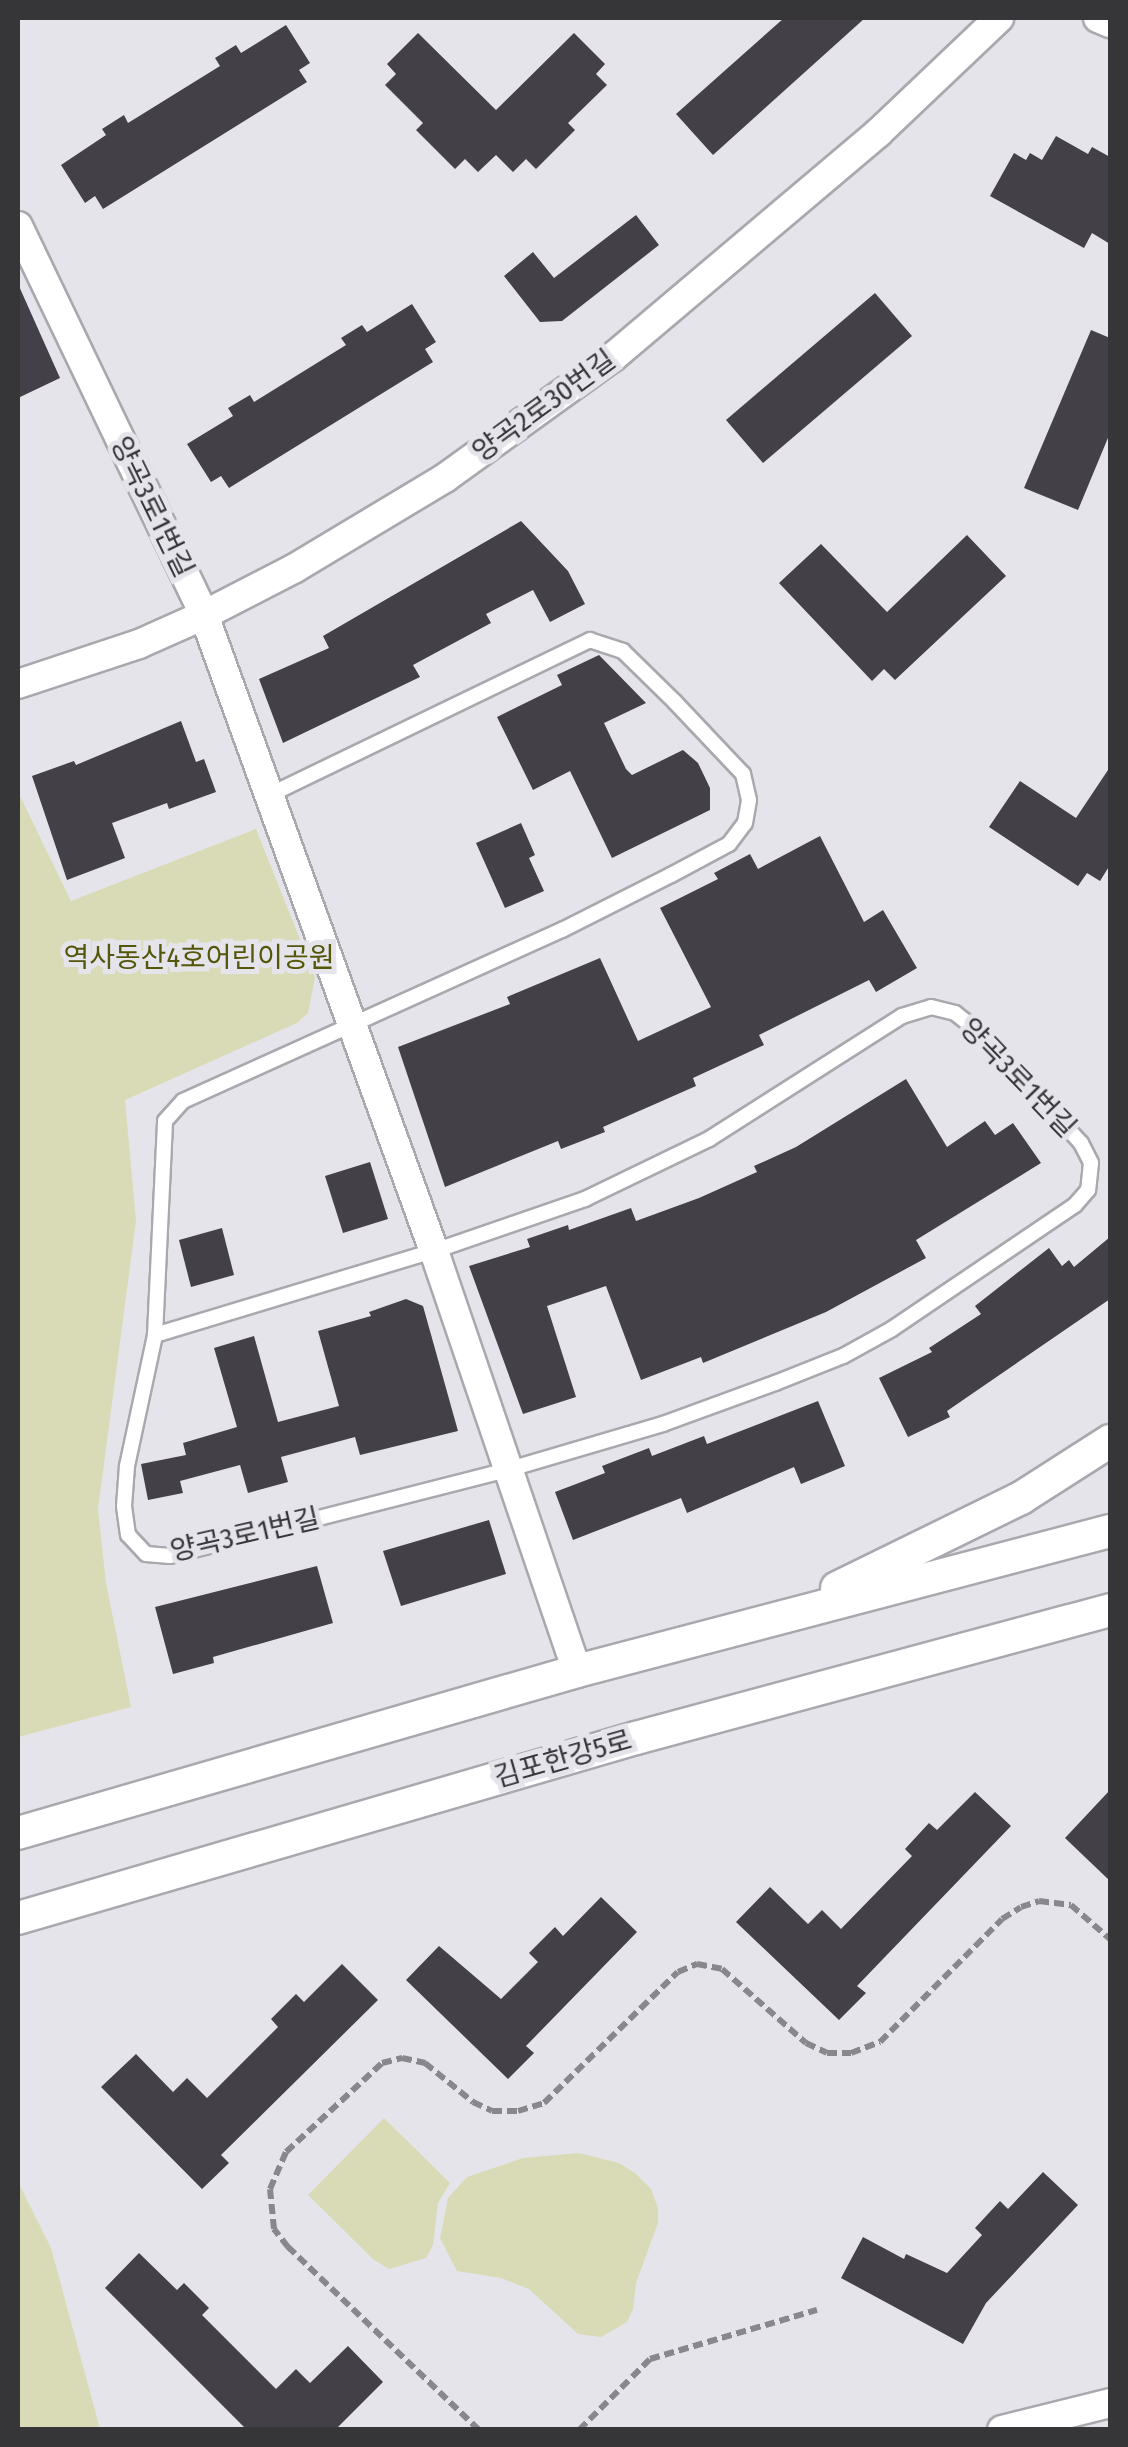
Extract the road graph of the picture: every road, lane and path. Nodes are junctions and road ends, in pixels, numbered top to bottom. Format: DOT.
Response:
graph roads {
  1 [pos="999,18"];
  2 [pos="1098,18"];
  3 [pos="1110,23"];
  4 [pos="18,226"];
  5 [pos="204,615"];
  6 [pos="18,684"];
  7 [pos="268,796"];
  8 [pos="352,1026"];
  9 [pos="434,1251"];
  10 [pos="155,1336"];
  11 [pos="1110,1441"];
  12 [pos="506,1470"];
  13 [pos="1110,1531"];
  14 [pos="1110,1610"];
  15 [pos="772,1620"];
  16 [pos="577,1671"];
  17 [pos="18,1833"];
  18 [pos="18,1918"];
  19 [pos="1110,1939"];
  20 [pos="816,2310"];
  21 [pos="1110,2403"];
  22 [pos="478,2430"];
  23 [pos="578,2430"];
  24 [pos="1002,2430"];
  1 -- 5 [label="street, 양곡2로30번길"];
  2 -- 3 [label="street"];
  4 -- 5 [label="street, 양곡3로1번길"];
  5 -- 6 [label="street, 양곡2로30번길"];
  5 -- 7 [label="street, 양곡3로1번길"];
  7 -- 8 [label="street, 양곡3로1번길"];
  7 -- 8 [label="lane, 양곡3로1번길"];
  8 -- 9 [label="street, 양곡3로1번길"];
  8 -- 10 [label="lane, 양곡3로1번길"];
  9 -- 10 [label="lane, 양곡3로1번길"];
  9 -- 12 [label="street, 양곡3로1번길"];
  9 -- 12 [label="lane, 양곡3로1번길"];
  10 -- 12 [label="lane, 양곡3로1번길"];
  11 -- 15 [label="street"];
  12 -- 16 [label="street, 양곡3로1번길"];
  13 -- 15 [label="street"];
  14 -- 18 [label="street, 김포한강5로"];
  15 -- 16 [label="street"];
  16 -- 17 [label="street"];
  19 -- 22 [label="path"];
  20 -- 23 [label="path"];
  21 -- 24 [label="street"];
}
